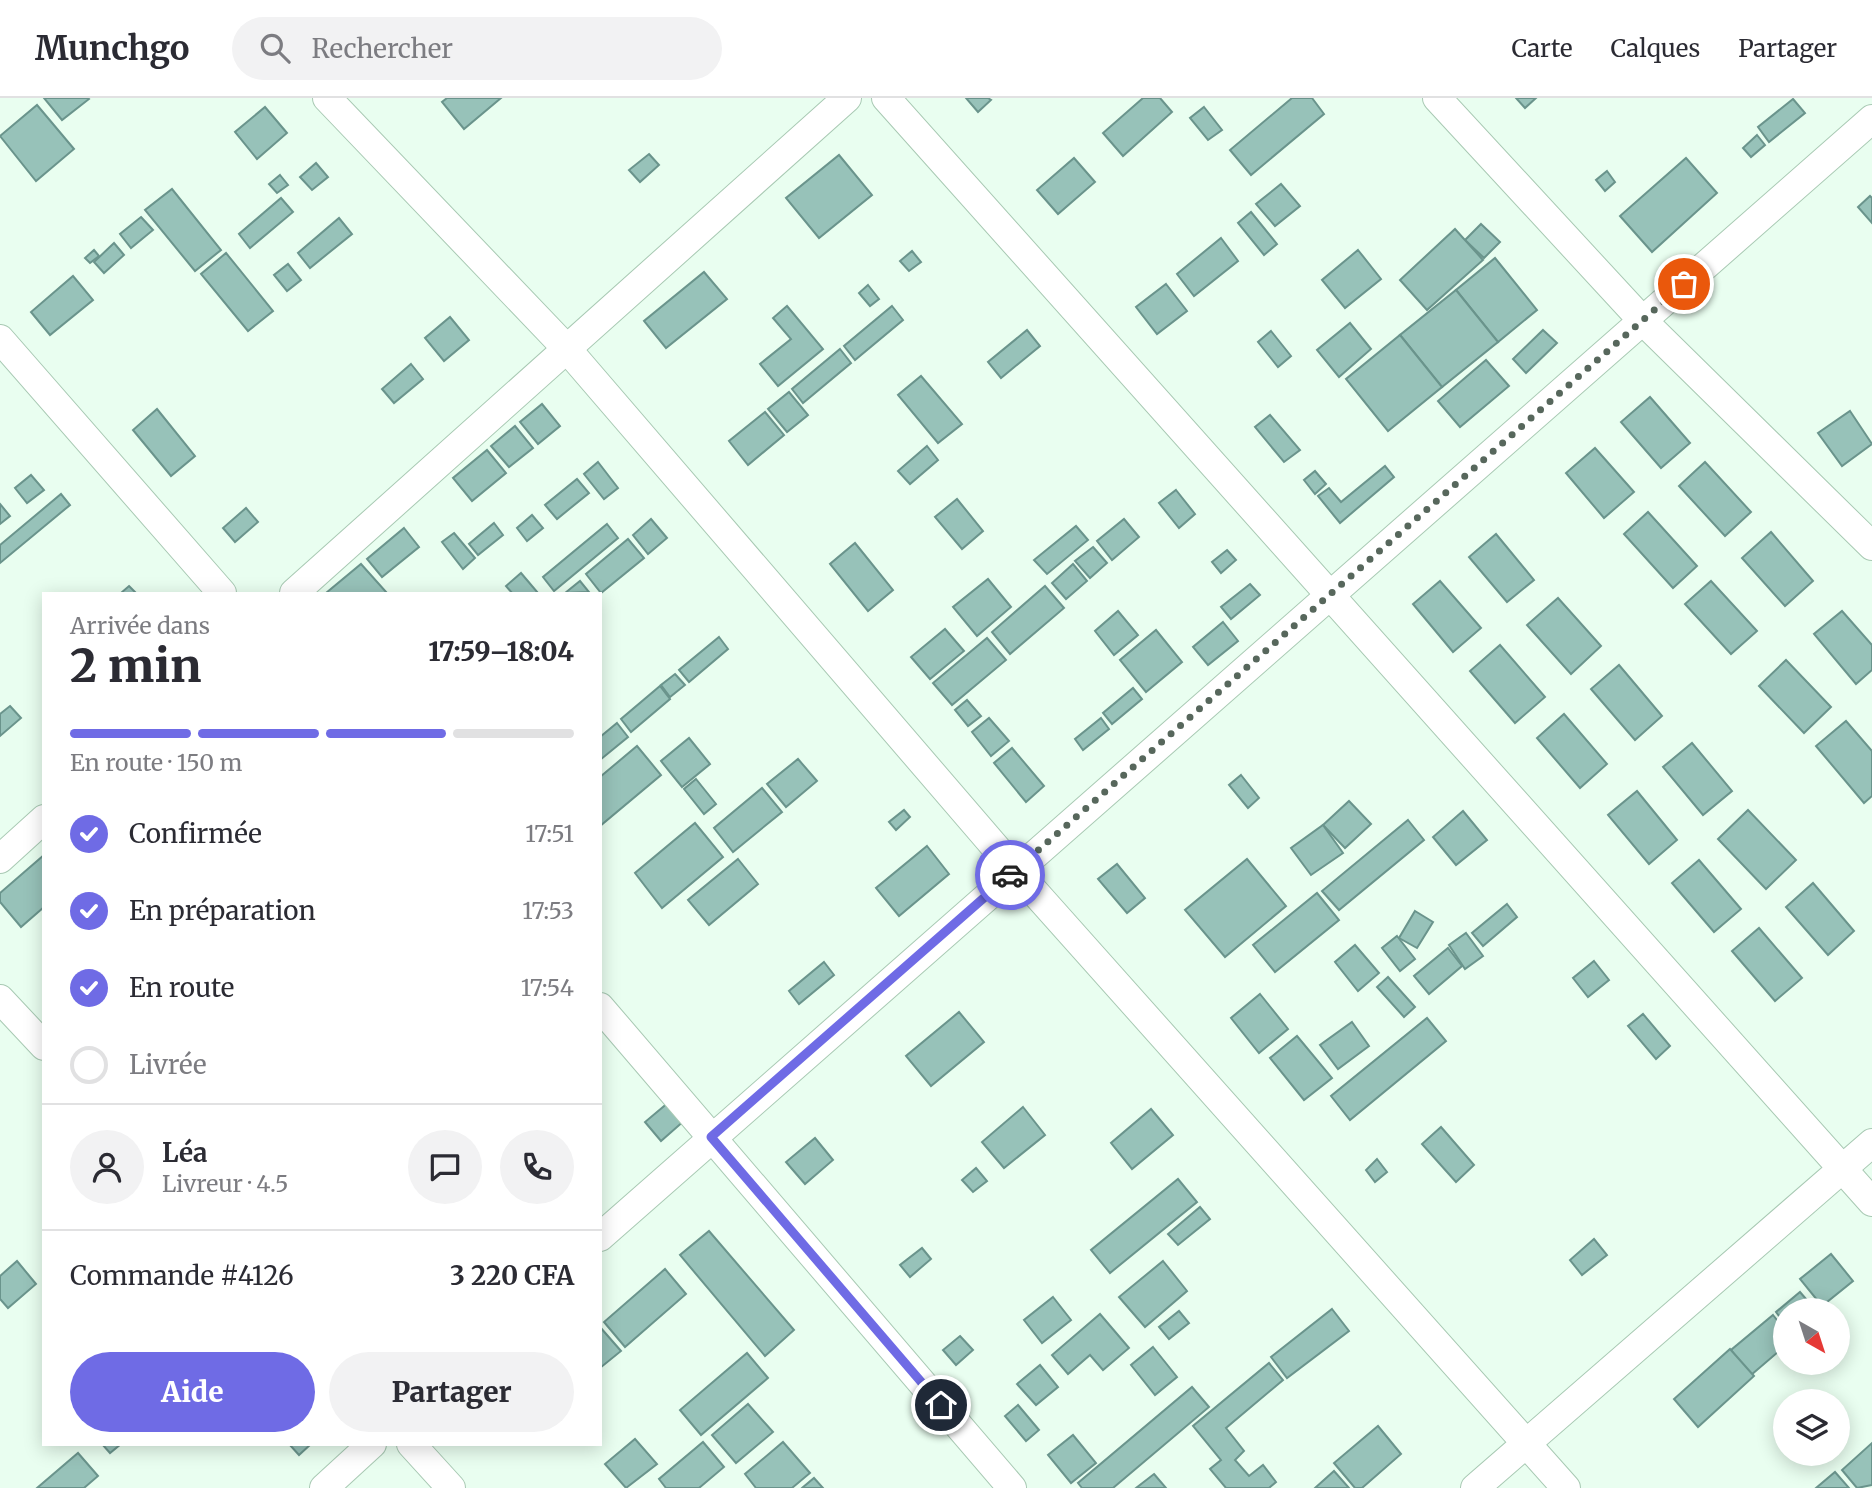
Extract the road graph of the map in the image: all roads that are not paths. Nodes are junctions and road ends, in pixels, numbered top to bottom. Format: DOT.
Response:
graph roads {
  1 [pos="327,98"];
  2 [pos="847,98"];
  3 [pos="886,98"];
  4 [pos="1437,98"];
  5 [pos="1872,119"];
  6 [pos="1642,320"];
  7 [pos="0,339"];
  8 [pos="567,349"];
  9 [pos="1872,546"];
  10 [pos="221,592"];
  11 [pos="295,592"];
  12 [pos="1329,594"];
  13 [pos="42,821"];
  14 [pos="0,859"];
  15 [pos="1015,870"];
  16 [pos="0,999"];
  17 [pos="602,1009"];
  18 [pos="42,1044"];
  19 [pos="711,1137"];
  20 [pos="1872,1143"];
  21 [pos="1843,1169"];
  22 [pos="1872,1202"];
  23 [pos="602,1235"];
  24 [pos="1526,1443"];
  25 [pos="370,1446"];
  26 [pos="413,1446"];
  27 [pos="324,1488"];
  28 [pos="451,1488"];
  29 [pos="1012,1488"];
  30 [pos="1475,1488"];
  31 [pos="1566,1488"];
  1 -- 8 [label="street"];
  2 -- 8 [label="street"];
  3 -- 12 [label="street"];
  4 -- 6 [label="street"];
  5 -- 6 [label="street"];
  6 -- 9 [label="street"];
  6 -- 12 [label="street"];
  7 -- 10 [label="street"];
  8 -- 11 [label="street"];
  8 -- 15 [label="street"];
  12 -- 15 [label="street"];
  12 -- 21 [label="street"];
  13 -- 14 [label="street"];
  15 -- 19 [label="street"];
  15 -- 24 [label="street"];
  16 -- 18 [label="street"];
  17 -- 19 [label="street"];
  19 -- 23 [label="street"];
  19 -- 29 [label="street"];
  20 -- 21 [label="street"];
  21 -- 22 [label="street"];
  21 -- 24 [label="street"];
  24 -- 30 [label="street"];
  24 -- 31 [label="street"];
  25 -- 27 [label="street"];
  26 -- 28 [label="street"];
}
